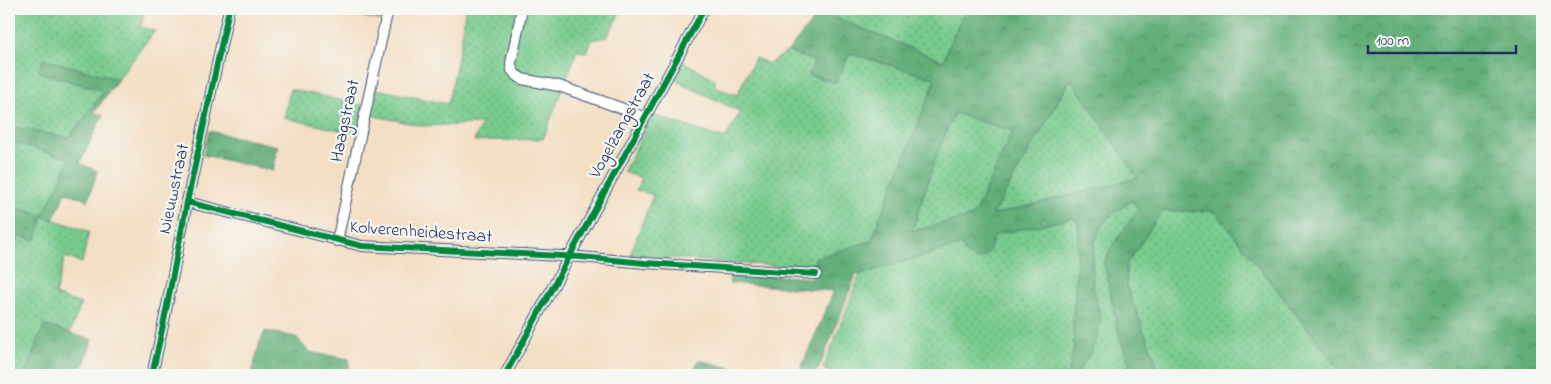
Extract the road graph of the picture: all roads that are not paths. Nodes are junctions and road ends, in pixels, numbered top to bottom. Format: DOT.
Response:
graph roads {
  1 [pos="229,9"];
  2 [pos="388,9"];
  3 [pos="522,9"];
  4 [pos="704,9"];
  5 [pos="644,118"];
  6 [pos="187,202"];
  7 [pos="337,241"];
  8 [pos="568,257"];
  9 [pos="816,274"];
  10 [pos="152,375"];
  11 [pos="505,375"];
  1 -- 6 [label="street, Nieuwstraat"];
  2 -- 7 [label="street, Haagstraat"];
  3 -- 5 [label="street"];
  4 -- 5 [label="street, Vogelzangstraat"];
  5 -- 8 [label="street, Vogelzangstraat"];
  6 -- 7 [label="street, Kolverenheidestraat"];
  6 -- 10 [label="street, Nieuwstraat"];
  7 -- 8 [label="street, Kolverenheidestraat"];
  8 -- 9 [label="street"];
  8 -- 11 [label="street, Vogelzangstraat"];
}
